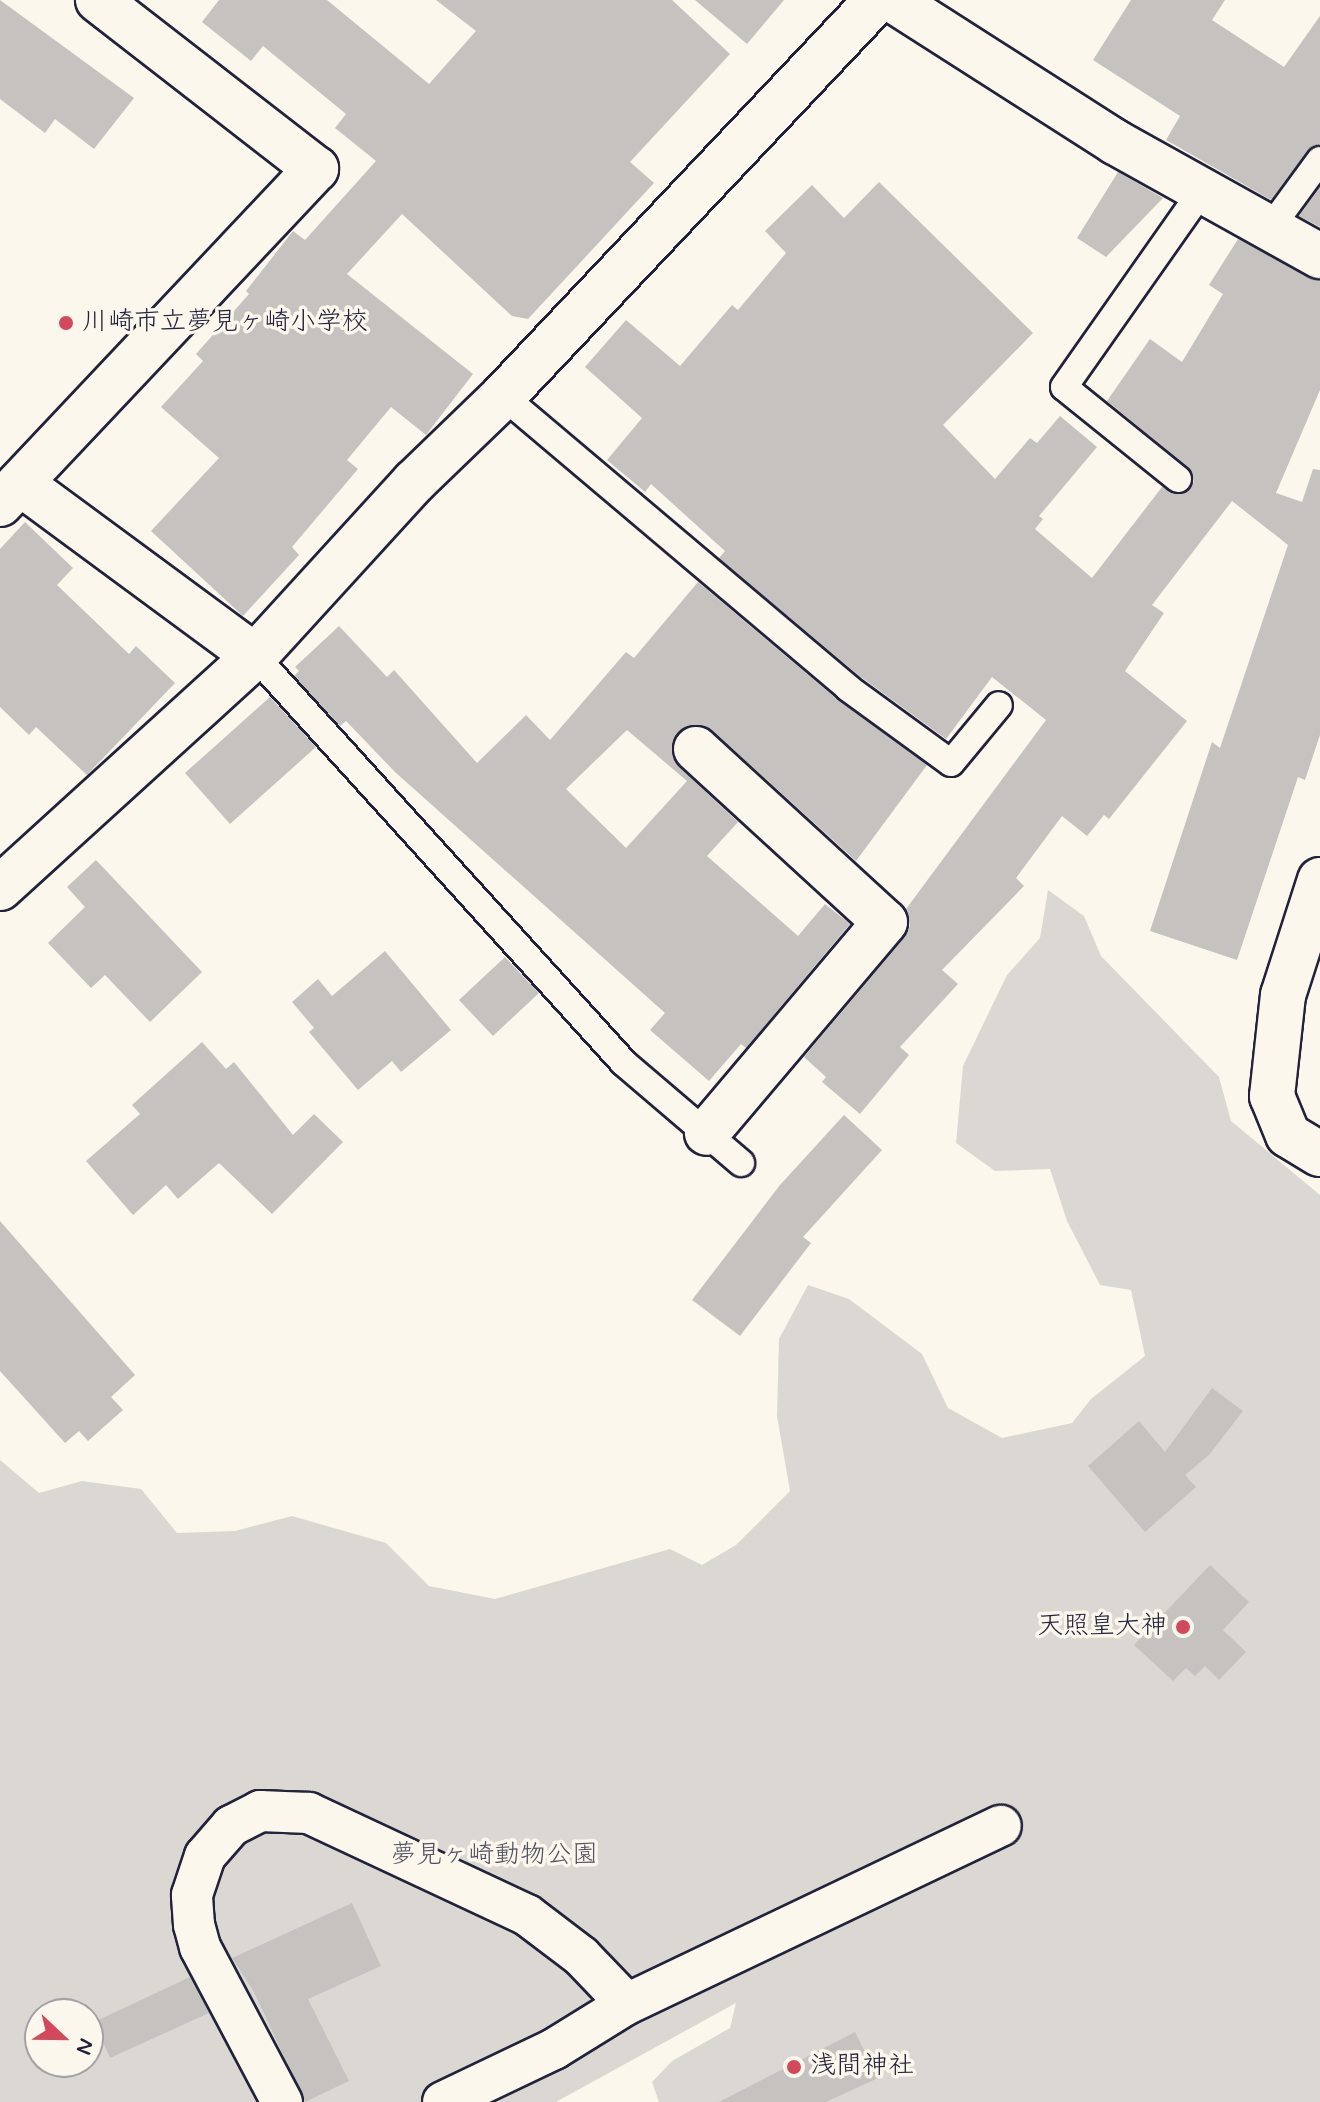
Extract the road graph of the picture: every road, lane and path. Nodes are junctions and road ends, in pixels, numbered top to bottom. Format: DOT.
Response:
graph roads {
  1 [pos="877,0"];
  2 [pos="893,0"];
  3 [pos="115,5"];
  4 [pos="1320,160"];
  5 [pos="1203,189"];
  6 [pos="1271,227"];
  7 [pos="1320,256"];
  8 [pos="503,396"];
  9 [pos="1178,479"];
  10 [pos="10,494"];
  11 [pos="255,656"];
  12 [pos="999,705"];
  13 [pos="696,749"];
  14 [pos="1320,880"];
  15 [pos="0,888"];
  16 [pos="707,1133"];
  17 [pos="1320,1154"];
  18 [pos="741,1163"];
  19 [pos="1001,1826"];
  20 [pos="627,2004"];
  21 [pos="282,2102"];
  22 [pos="443,2102"];
  1 -- 8 [label="street"];
  2 -- 5 [label="street"];
  3 -- 10 [label="street"];
  4 -- 6 [label="lane"];
  5 -- 6 [label="street"];
  5 -- 9 [label="lane"];
  6 -- 7 [label="street"];
  8 -- 11 [label="street"];
  8 -- 12 [label="lane"];
  10 -- 11 [label="street"];
  11 -- 15 [label="street"];
  11 -- 16 [label="lane"];
  13 -- 16 [label="street"];
  14 -- 17 [label="street"];
  16 -- 18 [label="lane"];
  19 -- 20 [label="street"];
  20 -- 21 [label="street"];
  20 -- 22 [label="street"];
}
